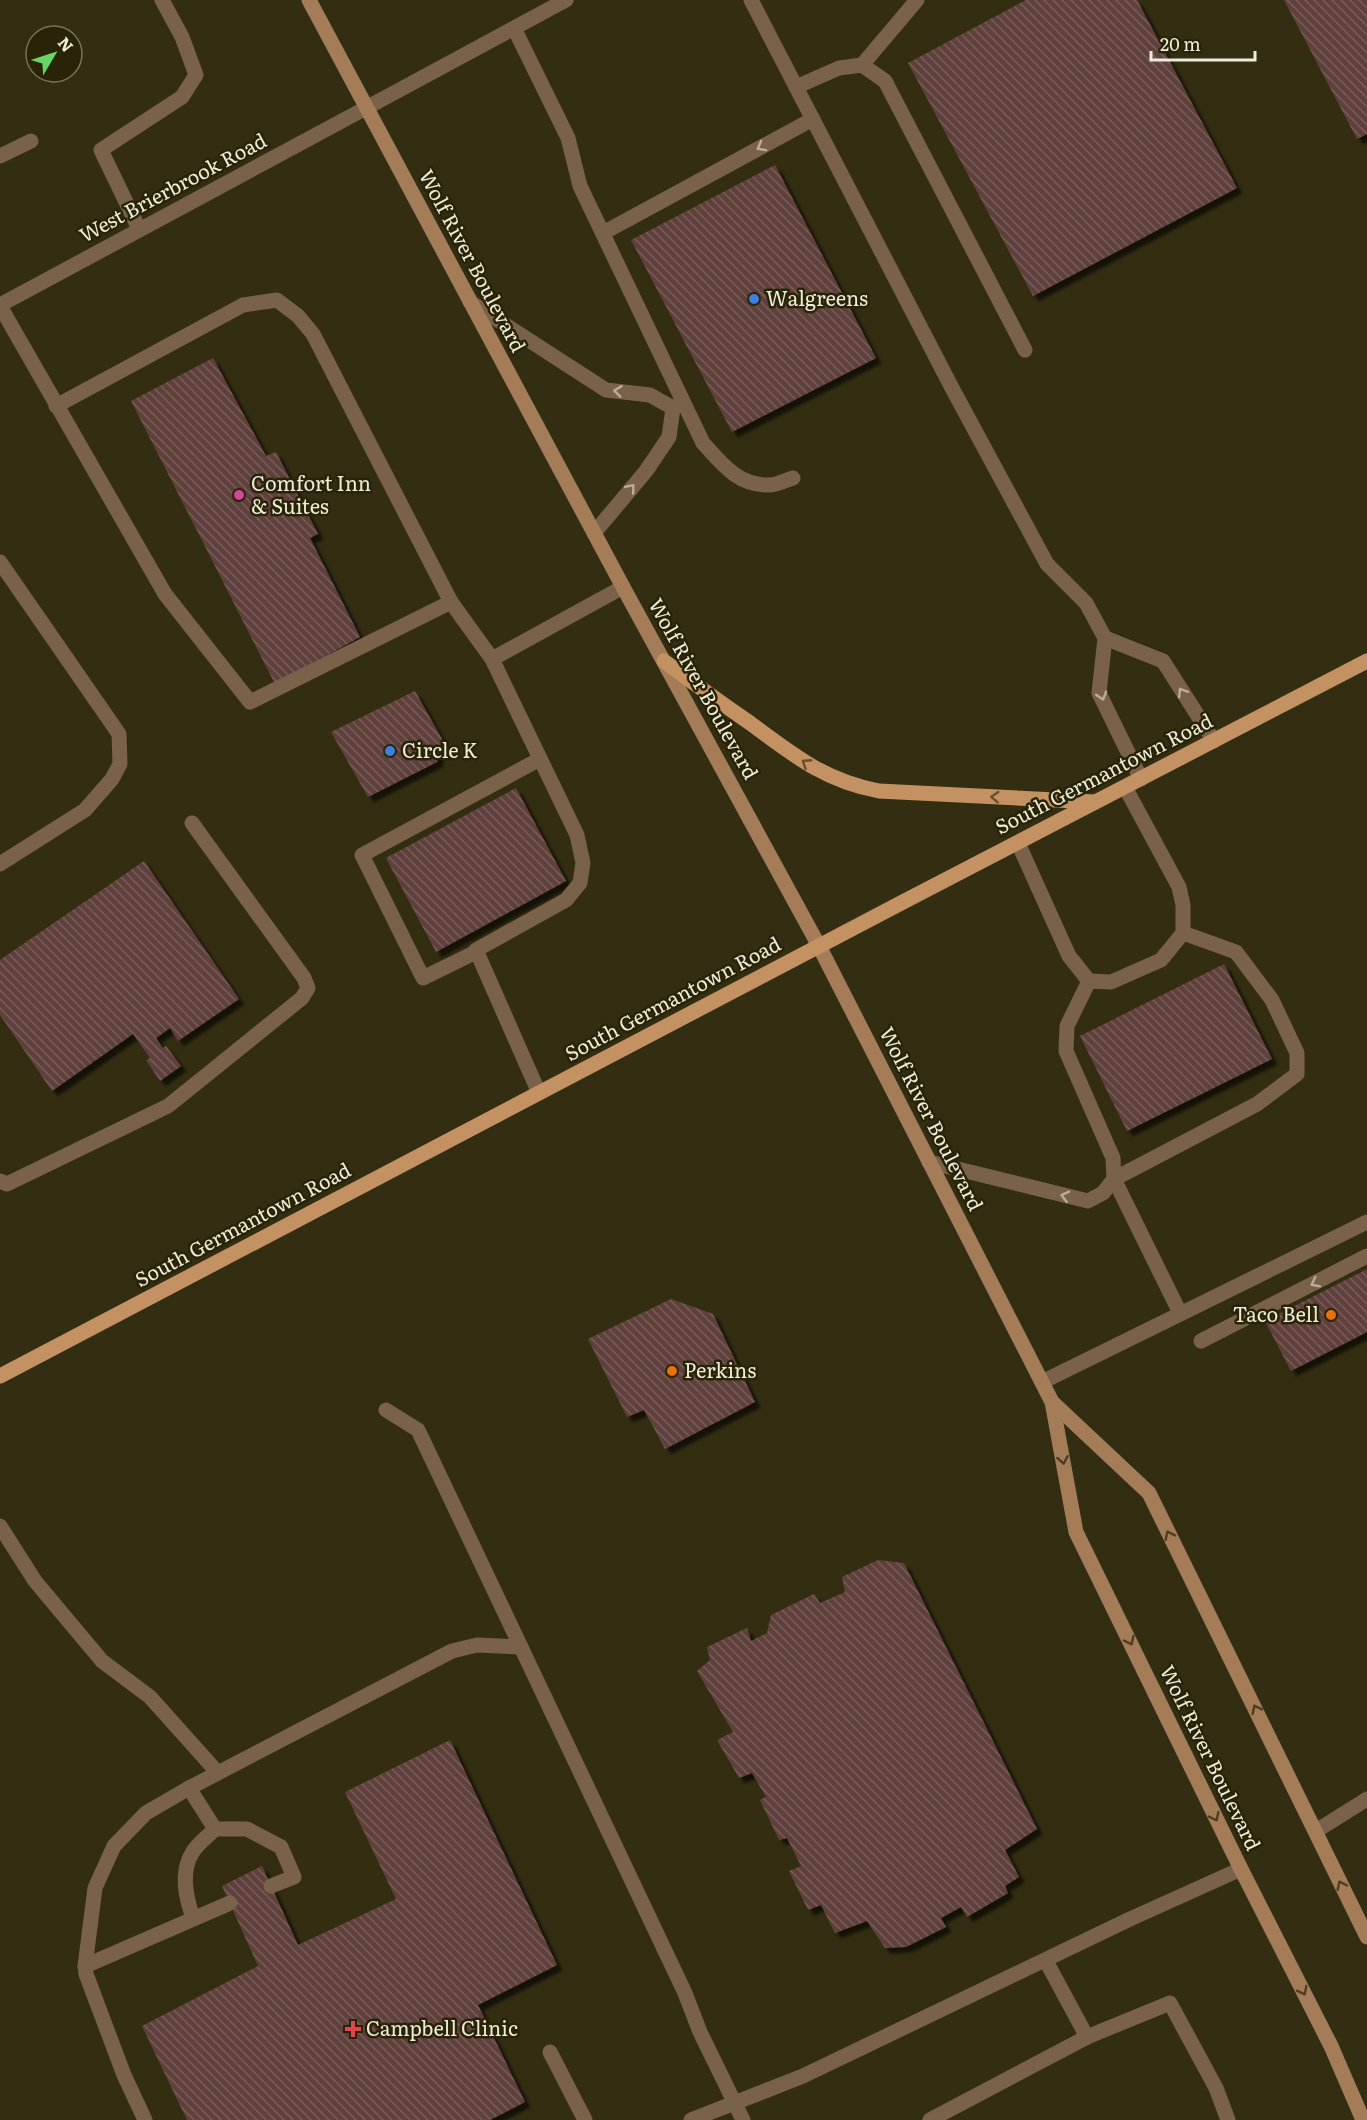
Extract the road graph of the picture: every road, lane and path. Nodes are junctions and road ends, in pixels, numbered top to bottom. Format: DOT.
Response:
graph roads {
  1 [pos="162,0"];
  2 [pos="309,0"];
  3 [pos="566,0"];
  4 [pos="751,0"];
  5 [pos="917,0"];
  6 [pos="514,28"];
  7 [pos="862,65"];
  8 [pos="796,87"];
  9 [pos="366,108"];
  10 [pos="813,119"];
  11 [pos="32,141"];
  12 [pos="0,156"];
  13 [pos="140,229"];
  14 [pos="603,233"];
  15 [pos="470,302"];
  16 [pos="0,306"];
  17 [pos="1025,350"];
  18 [pos="678,405"];
  19 [pos="56,406"];
  20 [pos="793,478"];
  21 [pos="594,533"];
  22 [pos="0,562"];
  23 [pos="623,587"];
  24 [pos="451,602"];
  25 [pos="1105,638"];
  26 [pos="492,659"];
  27 [pos="664,661"];
  28 [pos="1367,662"];
  29 [pos="1214,741"];
  30 [pos="540,759"];
  31 [pos="1141,779"];
  32 [pos="1125,787"];
  33 [pos="1095,802"];
  34 [pos="192,823"];
  35 [pos="1018,843"];
  36 [pos="0,864"];
  37 [pos="1183,933"];
  38 [pos="819,946"];
  39 [pos="476,952"];
  40 [pos="1089,981"];
  41 [pos="539,1093"];
  42 [pos="929,1161"];
  43 [pos="1114,1179"];
  44 [pos="0,1181"];
  45 [pos="1367,1222"];
  46 [pos="1367,1256"];
  47 [pos="1180,1313"];
  48 [pos="1201,1341"];
  49 [pos="0,1376"];
  50 [pos="1042,1382"];
  51 [pos="1052,1402"];
  52 [pos="386,1410"];
  53 [pos="0,1526"];
  54 [pos="521,1647"];
  55 [pos="218,1773"];
  56 [pos="189,1788"];
  57 [pos="1367,1799"];
  58 [pos="215,1829"];
  59 [pos="1316,1831"];
  60 [pos="1241,1869"];
  61 [pos="271,1886"];
  62 [pos="230,1903"];
  63 [pos="193,1918"];
  64 [pos="1367,1937"];
  65 [pos="1046,1961"];
  66 [pos="85,1966"];
  67 [pos="1086,2037"];
  68 [pos="550,2052"];
  69 [pos="735,2103"];
  70 [pos="145,2120"];
  71 [pos="585,2120"];
  72 [pos="692,2120"];
  73 [pos="743,2120"];
  74 [pos="930,2120"];
  75 [pos="1228,2120"];
  76 [pos="1363,2120"];
  1 -- 13 [label="street"];
  2 -- 9 [label="main road, Wolf River Boulevard"];
  3 -- 6 [label="street, West Brierbrook Road"];
  4 -- 8 [label="street"];
  5 -- 7 [label="street"];
  6 -- 9 [label="street, West Brierbrook Road"];
  6 -- 14 [label="street"];
  7 -- 8 [label="street"];
  7 -- 17 [label="street"];
  8 -- 10 [label="street"];
  9 -- 13 [label="street, West Brierbrook Road"];
  9 -- 15 [label="main road, Wolf River Boulevard"];
  10 -- 14 [label="street, one-way"];
  10 -- 25 [label="street"];
  11 -- 12 [label="street"];
  13 -- 16 [label="street, West Brierbrook Road"];
  14 -- 18 [label="street"];
  18 -- 15 [label="street, one-way"];
  15 -- 21 [label="main road, Wolf River Boulevard"];
  16 -- 19 [label="street"];
  18 -- 20 [label="street"];
  21 -- 18 [label="street, one-way"];
  19 -- 24 [label="street"];
  19 -- 24 [label="street"];
  21 -- 23 [label="main road, Wolf River Boulevard"];
  22 -- 36 [label="street"];
  23 -- 26 [label="street"];
  23 -- 27 [label="main road, Wolf River Boulevard"];
  24 -- 26 [label="street"];
  29 -- 25 [label="street, one-way"];
  25 -- 31 [label="street, one-way"];
  26 -- 30 [label="street"];
  33 -- 27 [label="main road, one-way"];
  27 -- 38 [label="main road, Wolf River Boulevard"];
  28 -- 29 [label="main road, South Germantown Road"];
  29 -- 31 [label="main road, South Germantown Road"];
  30 -- 39 [label="street"];
  30 -- 39 [label="street"];
  31 -- 32 [label="main road, South Germantown Road"];
  32 -- 33 [label="main road, South Germantown Road"];
  32 -- 37 [label="street"];
  33 -- 35 [label="main road, South Germantown Road"];
  34 -- 44 [label="street"];
  35 -- 38 [label="main road, South Germantown Road"];
  35 -- 40 [label="street"];
  37 -- 40 [label="street"];
  37 -- 43 [label="street"];
  38 -- 41 [label="main road, South Germantown Road"];
  38 -- 42 [label="main road, Wolf River Boulevard"];
  39 -- 41 [label="street"];
  40 -- 43 [label="street"];
  41 -- 49 [label="main road, South Germantown Road"];
  43 -- 42 [label="street, one-way"];
  42 -- 50 [label="main road, Wolf River Boulevard"];
  43 -- 47 [label="street"];
  45 -- 47 [label="street"];
  46 -- 48 [label="street, one-way"];
  47 -- 50 [label="street"];
  50 -- 51 [label="main road, Wolf River Boulevard"];
  59 -- 51 [label="main road, Wolf River Boulevard, one-way"];
  51 -- 60 [label="main road, Wolf River Boulevard, one-way"];
  52 -- 54 [label="street"];
  53 -- 55 [label="street"];
  54 -- 55 [label="street"];
  54 -- 69 [label="street"];
  55 -- 56 [label="street"];
  56 -- 58 [label="street"];
  56 -- 66 [label="street"];
  57 -- 59 [label="street"];
  58 -- 61 [label="street"];
  58 -- 63 [label="street"];
  64 -- 59 [label="main road, Wolf River Boulevard, one-way"];
  60 -- 65 [label="street"];
  60 -- 76 [label="main road, Wolf River Boulevard, one-way"];
  62 -- 63 [label="street"];
  63 -- 66 [label="street"];
  65 -- 67 [label="street"];
  65 -- 69 [label="street"];
  66 -- 70 [label="street"];
  67 -- 74 [label="street"];
  67 -- 75 [label="street"];
  68 -- 71 [label="street"];
  69 -- 72 [label="street"];
  69 -- 73 [label="street"];
}
